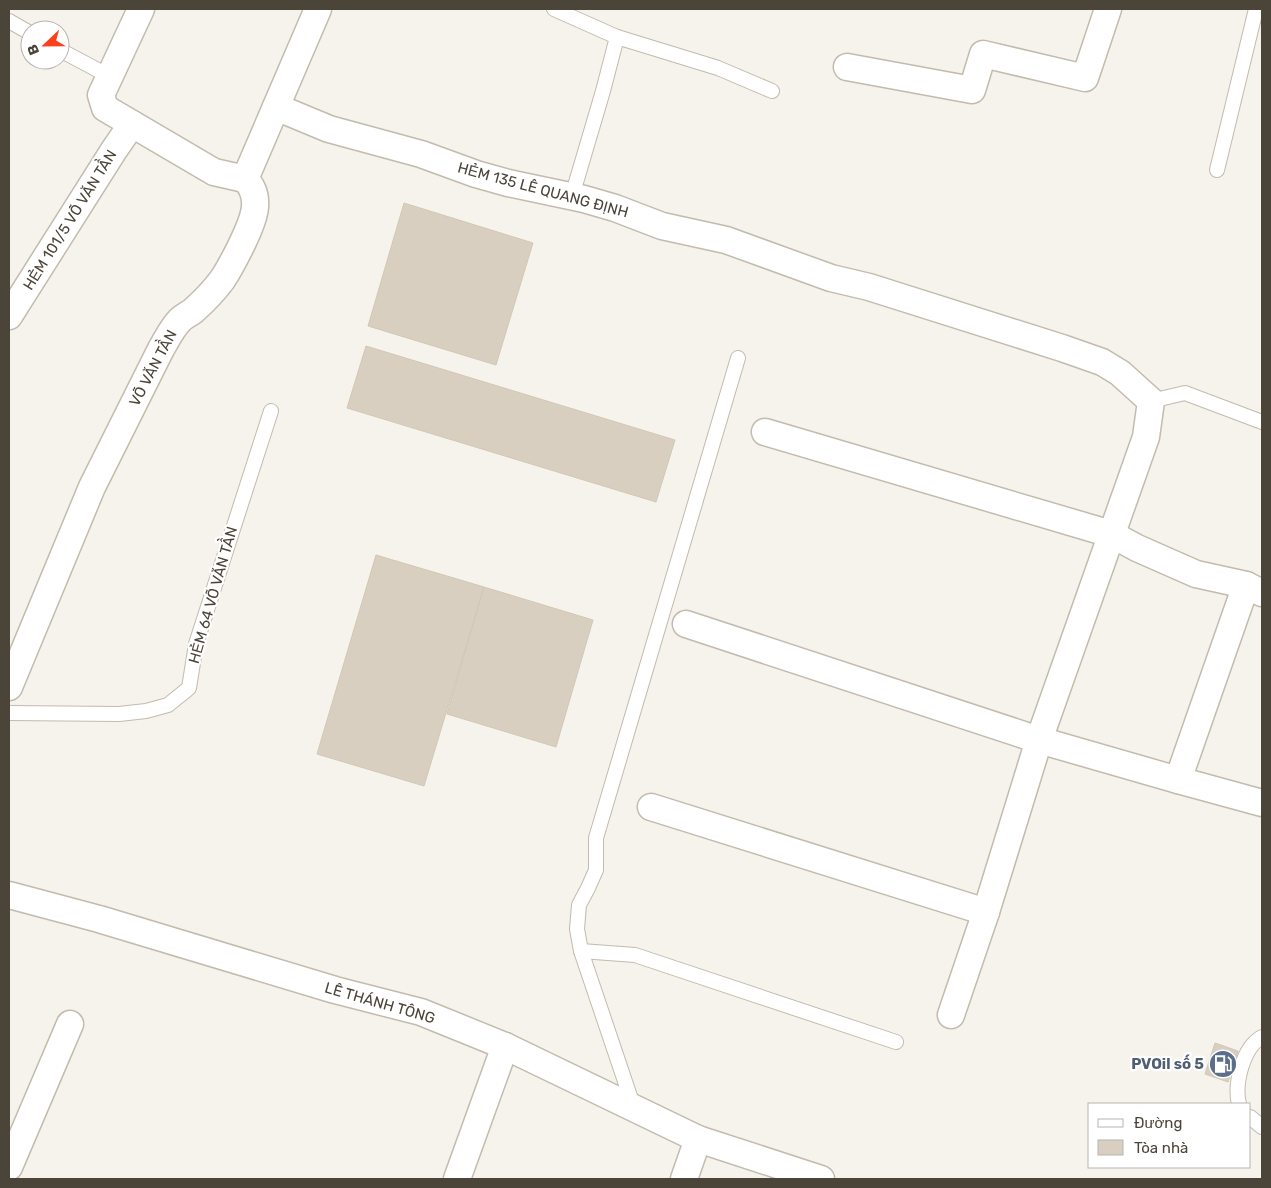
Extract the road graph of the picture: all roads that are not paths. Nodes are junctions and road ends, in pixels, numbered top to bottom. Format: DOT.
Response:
graph roads {
  1 [pos="141,9"];
  2 [pos="318,9"];
  3 [pos="554,9"];
  4 [pos="1108,9"];
  5 [pos="1256,9"];
  6 [pos="9,21"];
  7 [pos="20,28"];
  8 [pos="616,37"];
  9 [pos="70,55"];
  10 [pos="848,67"];
  11 [pos="109,76"];
  12 [pos="772,91"];
  13 [pos="276,107"];
  14 [pos="132,124"];
  15 [pos="1217,170"];
  16 [pos="245,179"];
  17 [pos="572,196"];
  18 [pos="9,316"];
  19 [pos="738,358"];
  20 [pos="1151,401"];
  21 [pos="271,411"];
  22 [pos="1262,422"];
  23 [pos="766,432"];
  24 [pos="1111,534"];
  25 [pos="1254,589"];
  26 [pos="686,624"];
  27 [pos="9,687"];
  28 [pos="9,713"];
  29 [pos="1039,740"];
  30 [pos="1178,780"];
  31 [pos="1262,803"];
  32 [pos="651,807"];
  33 [pos="9,895"];
  34 [pos="986,912"];
  35 [pos="581,951"];
  36 [pos="951,1015"];
  37 [pos="70,1024"];
  38 [pos="1262,1037"];
  39 [pos="896,1042"];
  40 [pos="505,1046"];
  41 [pos="1239,1103"];
  42 [pos="634,1109"];
  43 [pos="1251,1118"];
  44 [pos="1262,1127"];
  45 [pos="698,1139"];
  46 [pos="9,1167"];
  47 [pos="457,1179"];
  48 [pos="684,1179"];
  49 [pos="821,1179"];
  1 -- 11 [label="street"];
  2 -- 13 [label="street"];
  3 -- 8 [label="lane"];
  4 -- 10 [label="street"];
  5 -- 15 [label="lane"];
  6 -- 7 [label="lane"];
  8 -- 12 [label="lane"];
  8 -- 17 [label="lane"];
  9 -- 11 [label="lane"];
  11 -- 14 [label="street"];
  13 -- 16 [label="street"];
  13 -- 17 [label="street, HẺM 135 LÊ QUANG ĐỊNH"];
  14 -- 16 [label="street"];
  14 -- 18 [label="street, HẺM 101/5 VÕ VĂN TẦN"];
  16 -- 27 [label="street, VÕ VĂN TẦN"];
  17 -- 20 [label="street, HẺM 135 LÊ QUANG ĐỊNH"];
  19 -- 35 [label="lane"];
  20 -- 22 [label="lane"];
  20 -- 24 [label="street"];
  21 -- 28 [label="lane, HẺM 64 VÕ VĂN TẦN"];
  23 -- 24 [label="street"];
  24 -- 25 [label="street"];
  24 -- 29 [label="street"];
  25 -- 30 [label="street"];
  26 -- 29 [label="street"];
  29 -- 30 [label="street"];
  29 -- 34 [label="street"];
  30 -- 31 [label="street"];
  32 -- 34 [label="street"];
  33 -- 40 [label="street, LÊ THÁNH TÔNG"];
  34 -- 36 [label="street"];
  35 -- 39 [label="lane"];
  35 -- 42 [label="lane"];
  37 -- 46 [label="street"];
  38 -- 41 [label="lane"];
  40 -- 42 [label="street, LÊ THÁNH TÔNG"];
  40 -- 47 [label="street"];
  42 -- 45 [label="street, LÊ THÁNH TÔNG"];
  43 -- 44 [label="lane"];
  45 -- 48 [label="street"];
  45 -- 49 [label="street, LÊ THÁNH TÔNG"];
}
